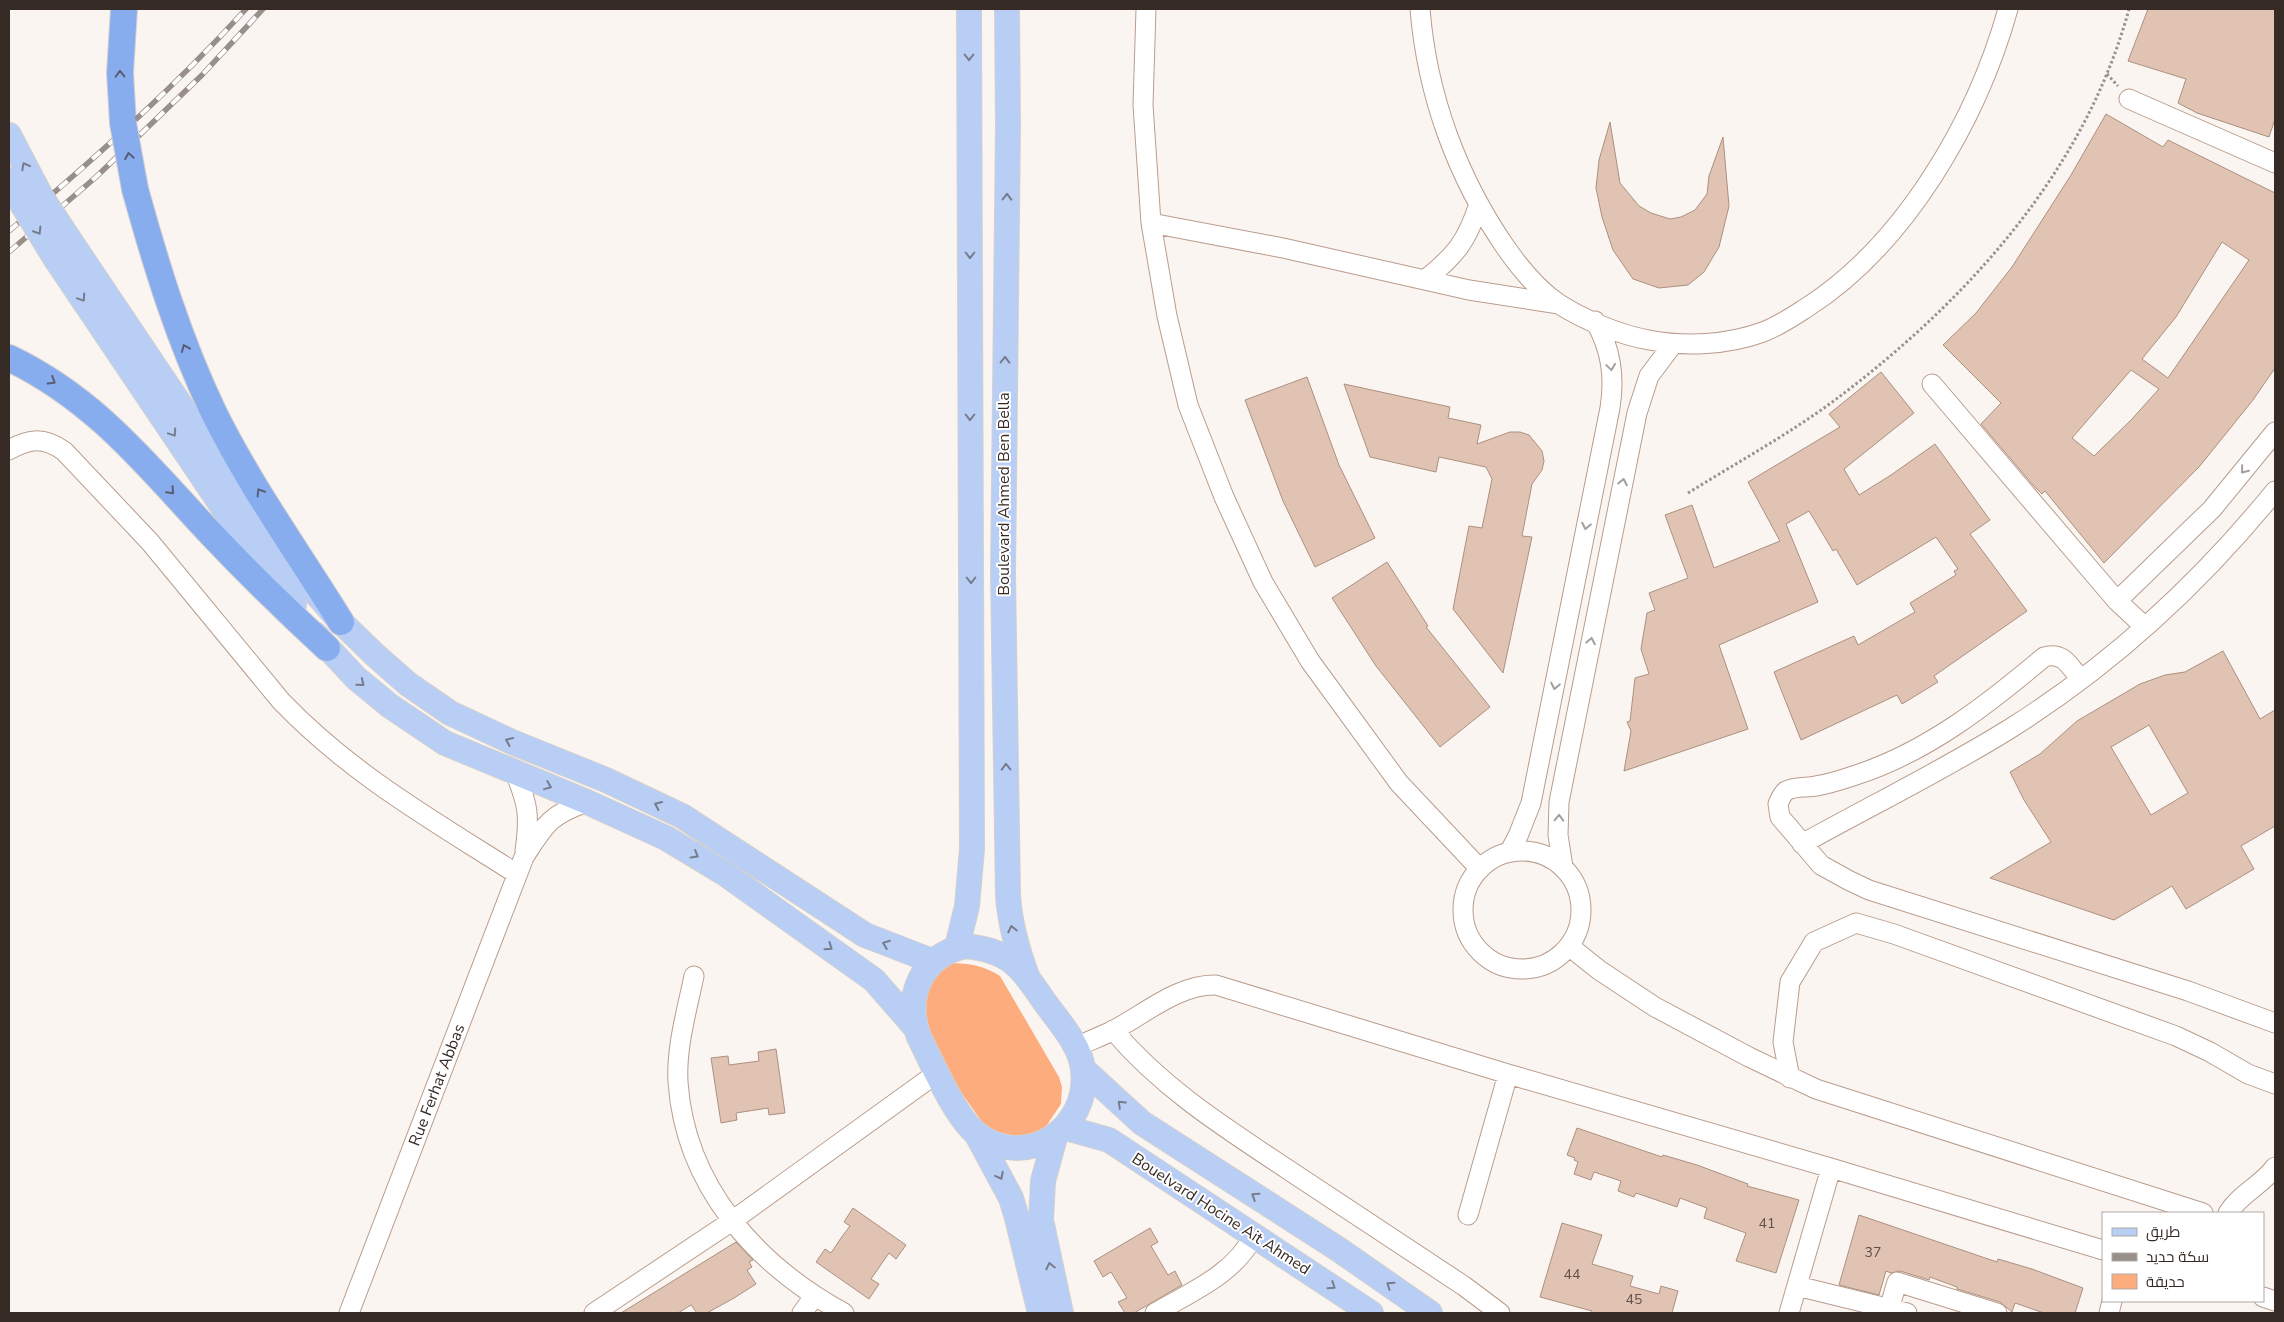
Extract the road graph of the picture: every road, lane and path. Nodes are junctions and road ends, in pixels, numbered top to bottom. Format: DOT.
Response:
graph roads {
  1 [pos="124,9"];
  2 [pos="969,9"];
  3 [pos="1007,9"];
  4 [pos="1146,9"];
  5 [pos="1420,9"];
  6 [pos="2008,9"];
  7 [pos="2129,9"];
  8 [pos="2129,99"];
  9 [pos="9,135"];
  10 [pos="2275,163"];
  11 [pos="9,180"];
  12 [pos="32,201"];
  13 [pos="1479,204"];
  14 [pos="1151,224"];
  15 [pos="1426,280"];
  16 [pos="1559,304"];
  17 [pos="1594,321"];
  18 [pos="1673,344"];
  19 [pos="9,358"];
  20 [pos="1932,384"];
  21 [pos="2275,432"];
  22 [pos="9,450"];
  23 [pos="2275,491"];
  24 [pos="1688,492"];
  25 [pos="2116,601"];
  26 [pos="342,622"];
  27 [pos="2144,626"];
  28 [pos="327,648"];
  29 [pos="2080,679"];
  30 [pos="514,772"];
  31 [pos="587,802"];
  32 [pos="1802,844"];
  33 [pos="1510,851"];
  34 [pos="520,866"];
  35 [pos="1563,867"];
  36 [pos="1480,869"];
  37 [pos="1569,946"];
  38 [pos="957,947"];
  39 [pos="932,961"];
  40 [pos="694,976"];
  41 [pos="1027,976"];
  42 [pos="2275,1023"];
  43 [pos="915,1027"];
  44 [pos="1114,1030"];
  45 [pos="1080,1058"];
  46 [pos="937,1073"];
  47 [pos="1508,1074"];
  48 [pos="1790,1078"];
  49 [pos="2275,1084"];
  50 [pos="1060,1132"];
  51 [pos="976,1134"];
  52 [pos="1831,1168"];
  53 [pos="2272,1175"];
  54 [pos="2200,1212"];
  55 [pos="2229,1212"];
  56 [pos="1468,1215"];
  57 [pos="732,1221"];
  58 [pos="1254,1235"];
  59 [pos="2102,1250"];
  60 [pos="1797,1286"];
  61 [pos="814,1297"];
  62 [pos="1895,1312"];
  63 [pos="349,1313"];
  64 [pos="594,1313"];
  65 [pos="802,1313"];
  66 [pos="844,1313"];
  67 [pos="1040,1313"];
  68 [pos="1061,1313"];
  69 [pos="1155,1313"];
  70 [pos="1371,1313"];
  71 [pos="1430,1313"];
  72 [pos="1500,1313"];
  73 [pos="1789,1313"];
  74 [pos="1997,1313"];
  26 -- 1 [label="highway, one-way, bridge"];
  2 -- 38 [label="main road, Boulevard Ahmed Ben Bella, one-way"];
  41 -- 3 [label="main road, Boulevard Ahmed Ben Bella, one-way"];
  4 -- 14 [label="street"];
  5 -- 13 [label="street"];
  6 -- 18 [label="street"];
  7 -- 24 [label="path"];
  8 -- 10 [label="street"];
  12 -- 9 [label="main road, one-way"];
  11 -- 12 [label="main road"];
  12 -- 26 [label="main road, bridge"];
  12 -- 28 [label="main road, one-way, bridge"];
  13 -- 15 [label="street"];
  13 -- 16 [label="street"];
  14 -- 15 [label="street"];
  14 -- 36 [label="street"];
  15 -- 16 [label="street"];
  16 -- 17 [label="street"];
  17 -- 18 [label="street"];
  17 -- 33 [label="street, one-way"];
  35 -- 18 [label="street, one-way"];
  19 -- 28 [label="highway, one-way"];
  20 -- 25 [label="street"];
  21 -- 25 [label="street, one-way"];
  22 -- 34 [label="street"];
  23 -- 27 [label="street"];
  25 -- 27 [label="street"];
  39 -- 26 [label="main road, one-way"];
  27 -- 29 [label="street"];
  28 -- 30 [label="main road, one-way"];
  29 -- 32 [label="street"];
  29 -- 32 [label="street"];
  30 -- 31 [label="main road, one-way"];
  30 -- 34 [label="street, Rue Ferhat Abbas"];
  31 -- 34 [label="street, Rue Ferhat Abbas"];
  31 -- 43 [label="main road, one-way"];
  32 -- 42 [label="street"];
  33 -- 35 [label="street"];
  33 -- 36 [label="street"];
  34 -- 63 [label="street, Rue Ferhat Abbas"];
  35 -- 37 [label="street"];
  36 -- 37 [label="street"];
  37 -- 48 [label="street"];
  38 -- 39 [label="main road"];
  38 -- 41 [label="main road"];
  39 -- 43 [label="main road"];
  40 -- 57 [label="street"];
  41 -- 45 [label="main road"];
  43 -- 46 [label="main road"];
  44 -- 45 [label="street"];
  44 -- 47 [label="street"];
  44 -- 72 [label="street"];
  45 -- 50 [label="main road"];
  71 -- 45 [label="main road, one-way"];
  46 -- 51 [label="main road"];
  46 -- 57 [label="street"];
  47 -- 52 [label="street"];
  47 -- 56 [label="street"];
  48 -- 49 [label="street"];
  48 -- 54 [label="street"];
  50 -- 51 [label="main road"];
  50 -- 58 [label="main road, Bouelvard Hocine Ait Ahmed"];
  68 -- 50 [label="main road, one-way"];
  51 -- 67 [label="main road, one-way"];
  52 -- 59 [label="street"];
  52 -- 60 [label="street"];
  53 -- 55 [label="street"];
  57 -- 61 [label="street"];
  57 -- 64 [label="street"];
  58 -- 69 [label="street"];
  58 -- 70 [label="main road, Bouelvard Hocine Ait Ahmed, one-way"];
  60 -- 62 [label="street"];
  60 -- 73 [label="street"];
  61 -- 65 [label="street"];
  61 -- 66 [label="street"];
  62 -- 74 [label="street"];
}
